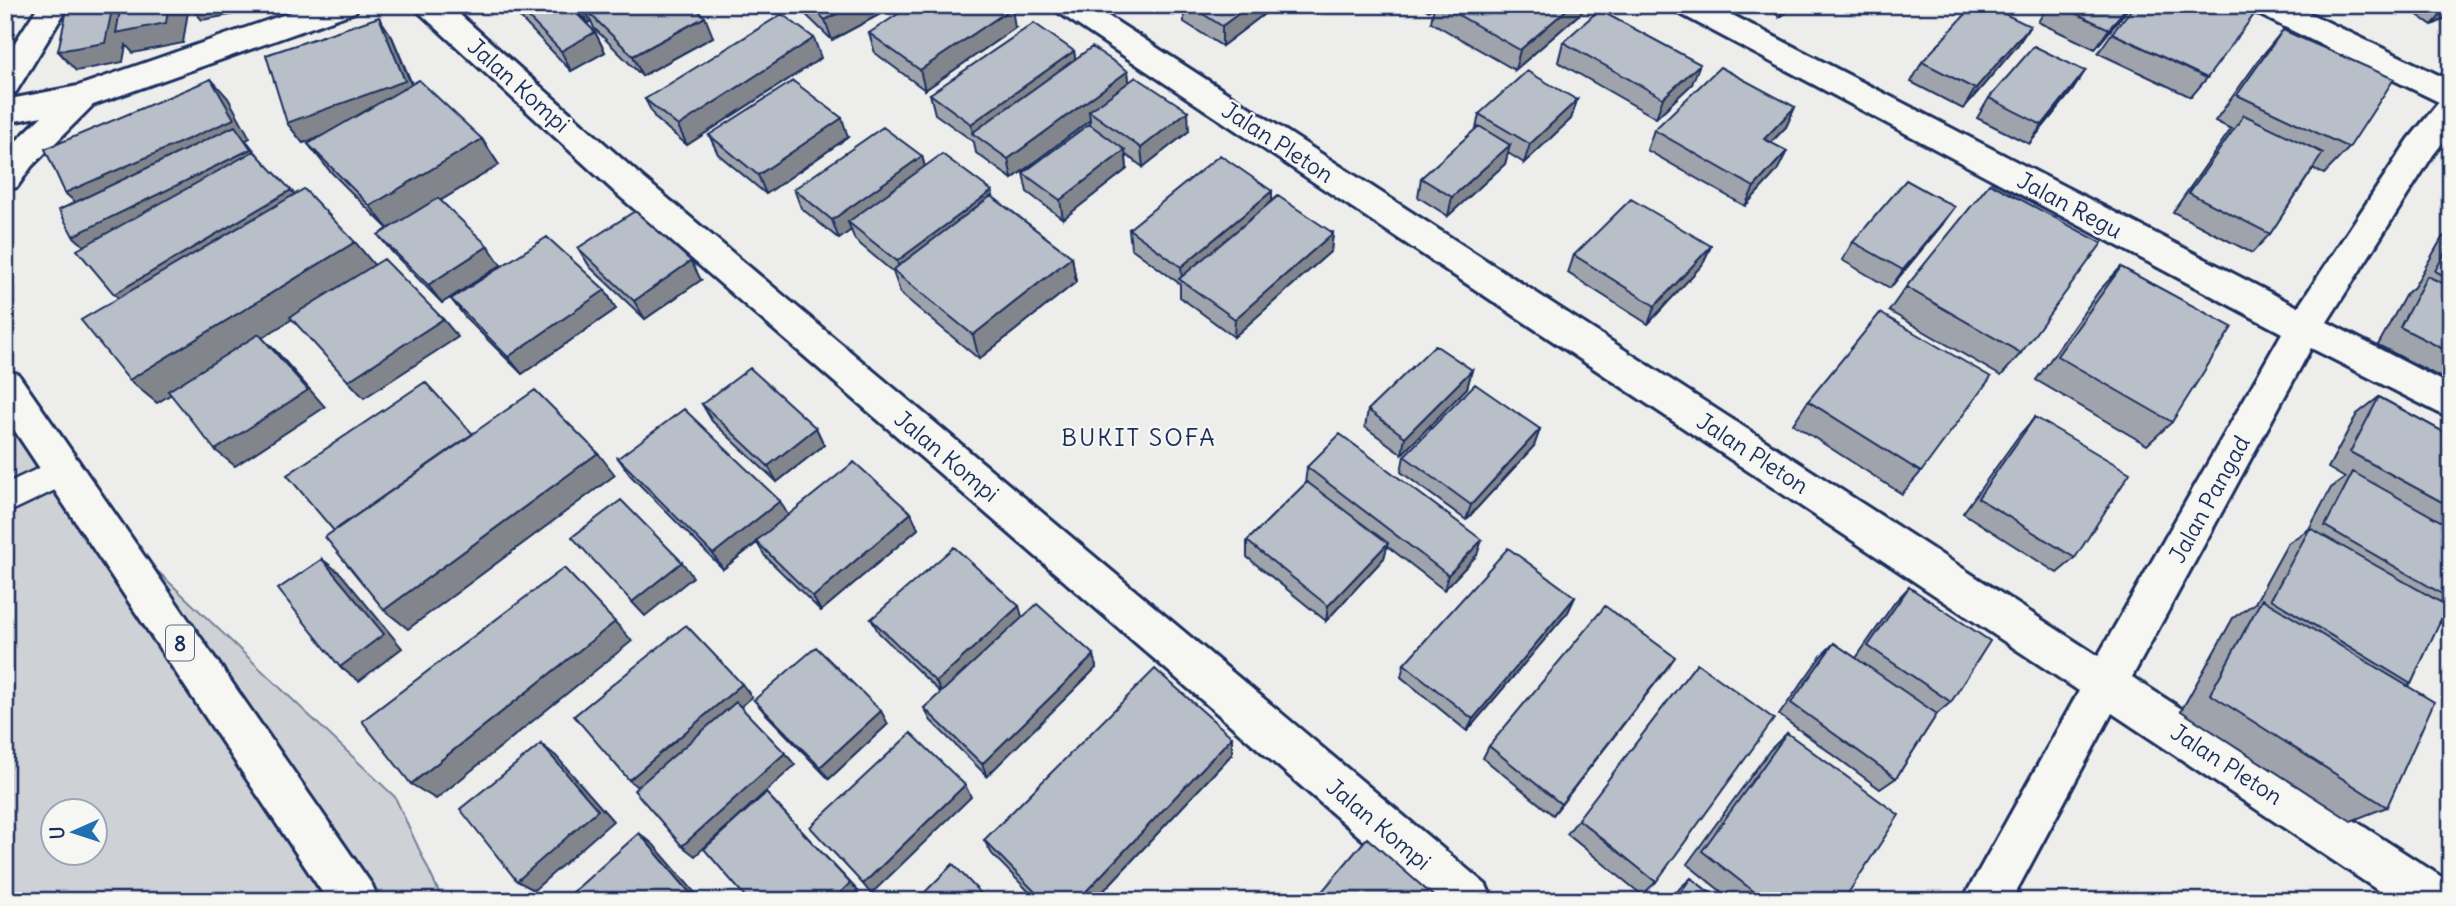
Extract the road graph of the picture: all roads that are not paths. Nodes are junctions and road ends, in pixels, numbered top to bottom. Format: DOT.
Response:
graph roads {
  1 [pos="54,5"];
  2 [pos="344,5"];
  3 [pos="430,5"];
  4 [pos="1069,5"];
  5 [pos="1688,5"];
  6 [pos="2265,5"];
  7 [pos="5,84"];
  8 [pos="2451,94"];
  9 [pos="82,97"];
  10 [pos="2451,109"];
  11 [pos="5,112"];
  12 [pos="5,178"];
  13 [pos="2304,327"];
  14 [pos="5,385"];
  15 [pos="2451,404"];
  16 [pos="63,471"];
  17 [pos="5,500"];
  18 [pos="2105,684"];
  19 [pos="356,901"];
  20 [pos="1470,901"];
  21 [pos="1985,901"];
  22 [pos="2436,901"];
  1 -- 7 [label="main road"];
  2 -- 9 [label="main road"];
  3 -- 20 [label="main road, Jalan Kompi"];
  4 -- 18 [label="main road, Jalan Pleton"];
  5 -- 13 [label="main road, Jalan Regu"];
  6 -- 8 [label="main road"];
  9 -- 11 [label="main road"];
  9 -- 12 [label="main road"];
  10 -- 13 [label="main road, Jalan Pangad"];
  13 -- 15 [label="main road, Jalan Regu"];
  13 -- 18 [label="main road, Jalan Pangad"];
  14 -- 16 [label="main road, 8"];
  16 -- 17 [label="lane"];
  16 -- 19 [label="main road, 8"];
  18 -- 21 [label="main road, Jalan Pangad"];
  18 -- 22 [label="main road, Jalan Pleton"];
}
